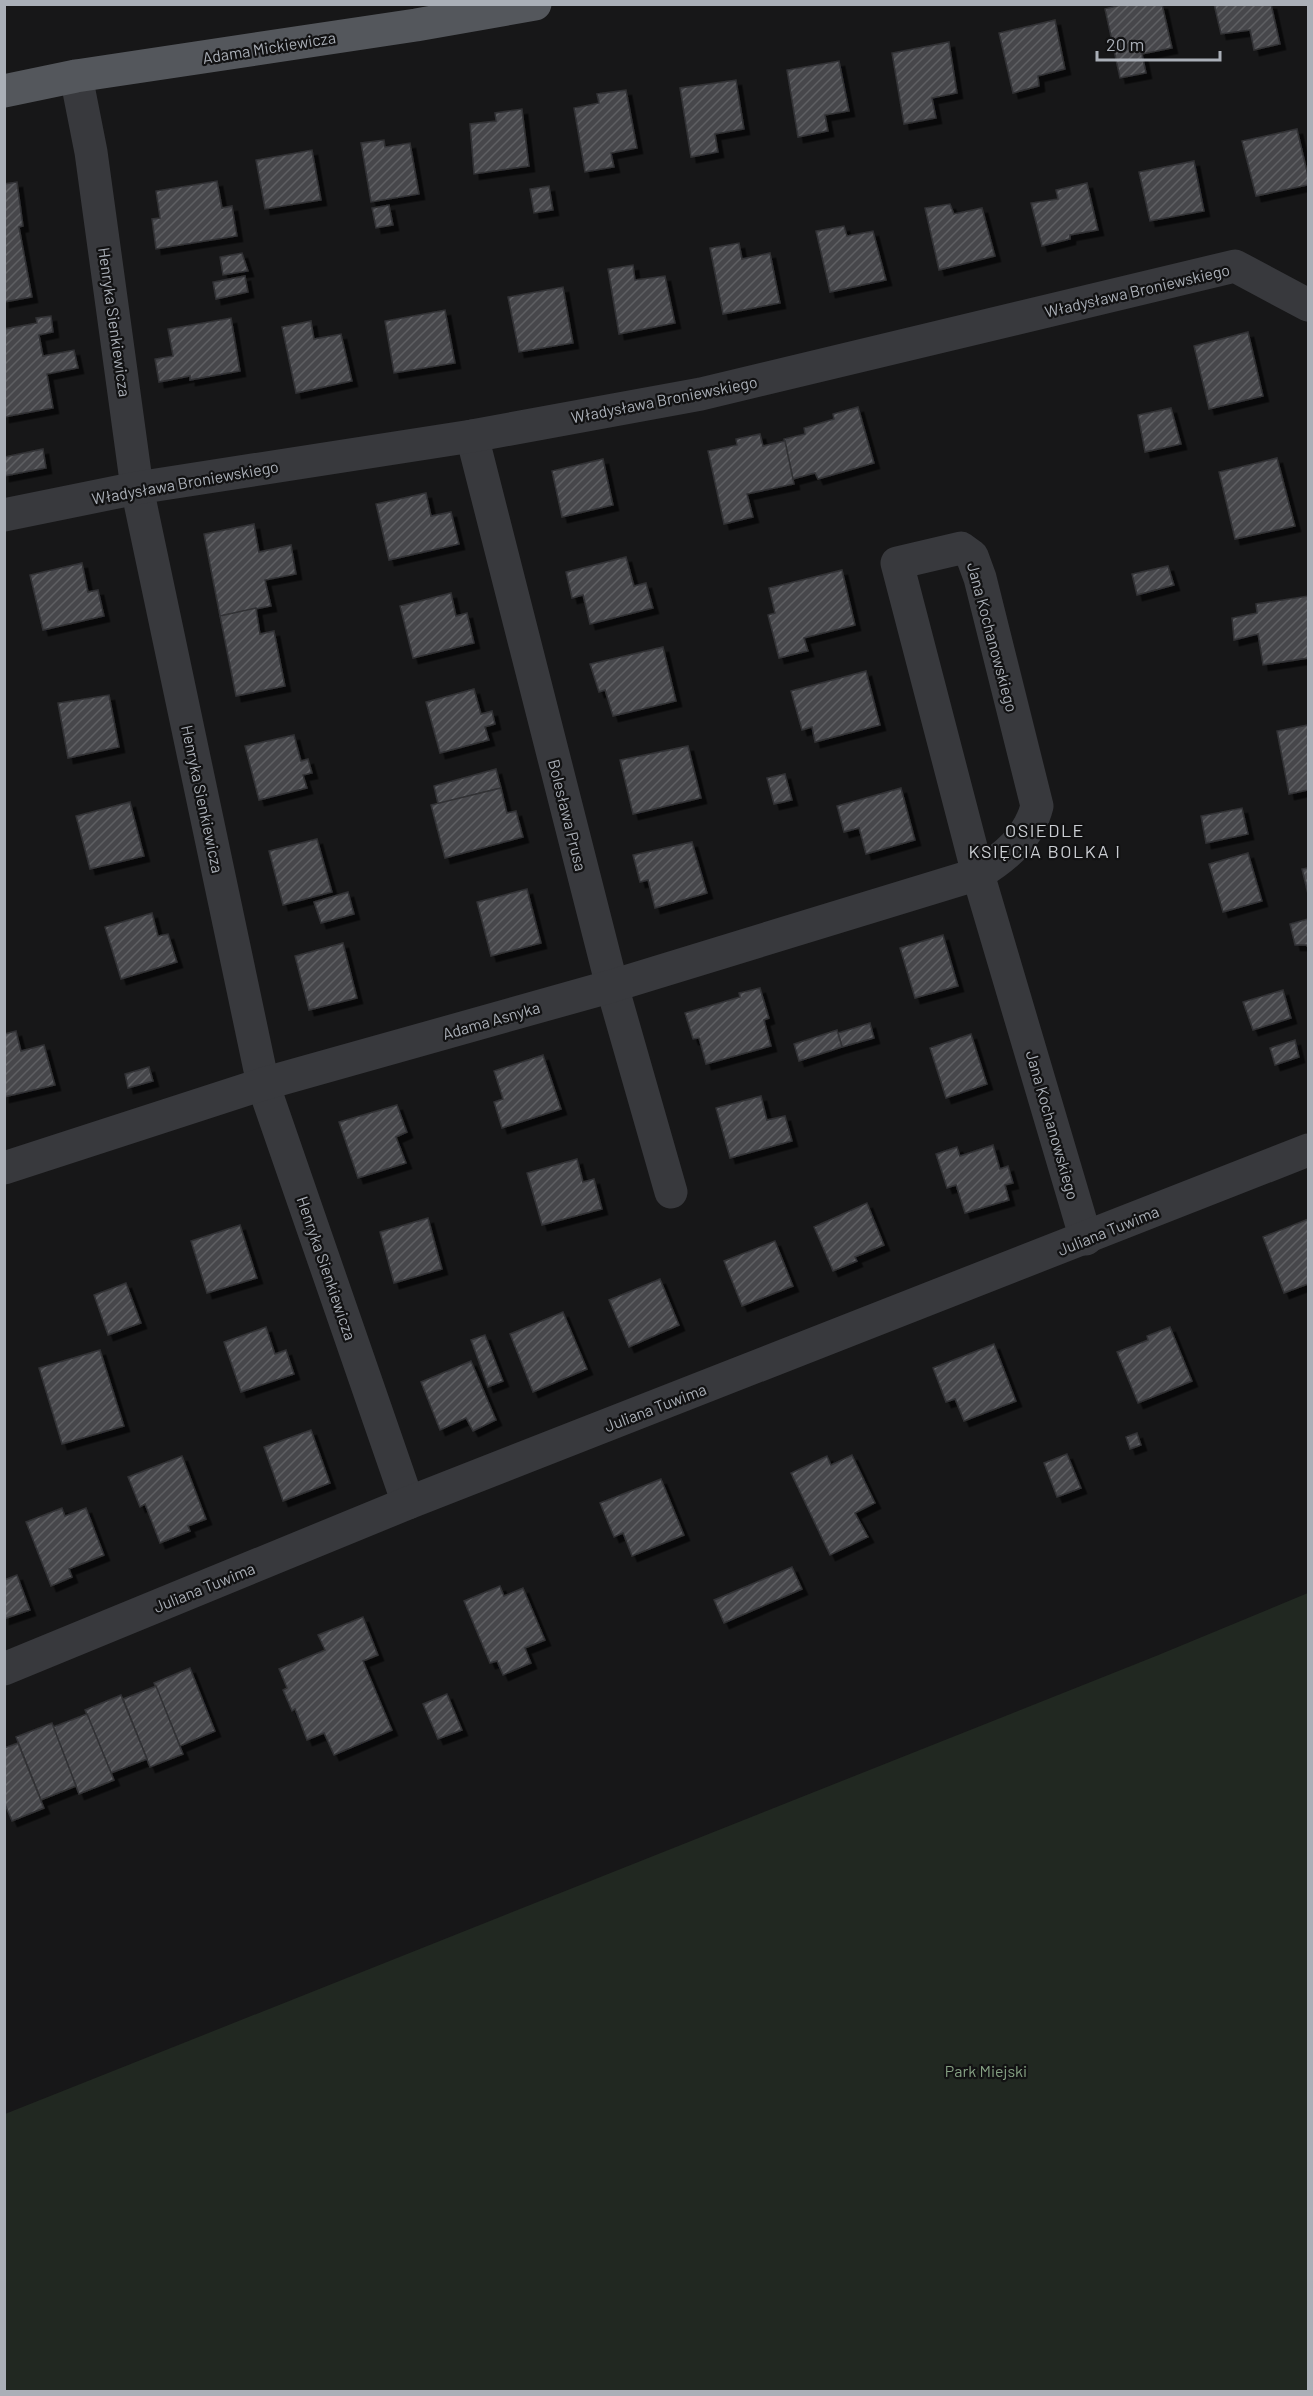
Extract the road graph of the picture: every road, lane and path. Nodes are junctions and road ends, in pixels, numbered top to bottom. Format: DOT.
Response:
graph roads {
  1 [pos="535,4"];
  2 [pos="414,15"];
  3 [pos="76,76"];
  4 [pos="4,91"];
  5 [pos="1308,305"];
  6 [pos="472,436"];
  7 [pos="137,488"];
  8 [pos="4,515"];
  9 [pos="978,874"];
  10 [pos="612,986"];
  11 [pos="263,1084"];
  12 [pos="1308,1150"];
  13 [pos="4,1168"];
  14 [pos="671,1192"];
  15 [pos="1086,1239"];
  16 [pos="408,1503"];
  17 [pos="4,1669"];
  1 -- 2 [label="main road, Adama Mickiewicza"];
  2 -- 3 [label="main road, Adama Mickiewicza"];
  3 -- 4 [label="main road, Adama Mickiewicza"];
  3 -- 7 [label="street, Henryka Sienkiewicza"];
  5 -- 6 [label="street, Władysława Broniewskiego"];
  6 -- 7 [label="street, Władysława Broniewskiego"];
  6 -- 10 [label="street, Bolesława Prusa"];
  7 -- 8 [label="street, Władysława Broniewskiego"];
  7 -- 11 [label="street, Henryka Sienkiewicza"];
  9 -- 9 [label="street, Jana Kochanowskiego"];
  9 -- 10 [label="street, Adama Asnyka"];
  9 -- 15 [label="street, Jana Kochanowskiego"];
  10 -- 11 [label="street, Adama Asnyka"];
  10 -- 14 [label="street, Bolesława Prusa"];
  11 -- 13 [label="street, Adama Asnyka"];
  11 -- 16 [label="street, Henryka Sienkiewicza"];
  12 -- 15 [label="street, Juliana Tuwima"];
  15 -- 16 [label="street, Juliana Tuwima"];
  16 -- 17 [label="street, Juliana Tuwima"];
}
